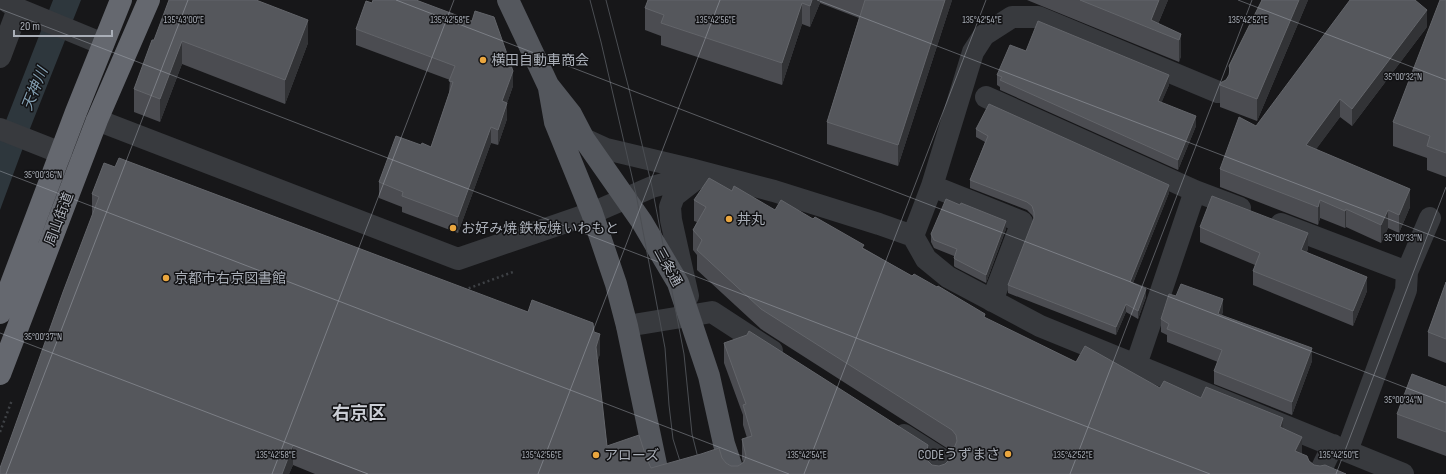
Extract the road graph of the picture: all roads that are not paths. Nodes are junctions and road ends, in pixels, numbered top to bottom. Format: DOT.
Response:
graph roads {
  1 [pos="121,0"];
  2 [pos="149,0"];
  3 [pos="508,0"];
  4 [pos="17,8"];
  5 [pos="99,42"];
  6 [pos="0,57"];
  7 [pos="548,85"];
  8 [pos="1218,92"];
  9 [pos="986,97"];
  10 [pos="97,120"];
  11 [pos="0,129"];
  12 [pos="584,139"];
  13 [pos="54,150"];
  14 [pos="704,172"];
  15 [pos="932,186"];
  16 [pos="1195,190"];
  17 [pos="625,198"];
  18 [pos="592,213"];
  19 [pos="1430,218"];
  20 [pos="913,236"];
  21 [pos="1407,272"];
  22 [pos="992,301"];
  23 [pos="0,313"];
  24 [pos="690,315"];
  25 [pos="627,326"];
  26 [pos="792,363"];
  27 [pos="1136,365"];
  28 [pos="0,374"];
  29 [pos="885,423"];
  30 [pos="1340,448"];
  31 [pos="1390,471"];
  32 [pos="658,474"];
  33 [pos="734,474"];
  34 [pos="938,474"];
  35 [pos="1319,474"];
  1 -- 5 [label="highway, 周山街道"];
  2 -- 10 [label="highway, 周山街道"];
  3 -- 7 [label="main road, 三条通"];
  4 -- 5 [label="street"];
  4 -- 6 [label="street"];
  5 -- 13 [label="highway, 周山街道"];
  7 -- 12 [label="main road, 三条通"];
  7 -- 18 [label="main road, 三条通"];
  8 -- 15 [label="street"];
  9 -- 16 [label="street"];
  10 -- 18 [label="street"];
  10 -- 28 [label="highway, 周山街道"];
  11 -- 13 [label="street"];
  12 -- 14 [label="street"];
  12 -- 17 [label="main road, 三条通"];
  13 -- 23 [label="highway, 周山街道"];
  14 -- 17 [label="street"];
  14 -- 20 [label="street"];
  14 -- 24 [label="street"];
  15 -- 20 [label="street"];
  15 -- 22 [label="street"];
  16 -- 21 [label="street"];
  16 -- 27 [label="street"];
  17 -- 18 [label="street"];
  17 -- 24 [label="main road, 三条通"];
  18 -- 25 [label="main road, 三条通"];
  19 -- 21 [label="street"];
  20 -- 22 [label="street"];
  21 -- 30 [label="street"];
  22 -- 27 [label="street"];
  24 -- 25 [label="street"];
  24 -- 26 [label="street"];
  24 -- 33 [label="main road, 三条通"];
  25 -- 32 [label="main road, 三条通"];
  27 -- 30 [label="street"];
  29 -- 34 [label="street"];
  30 -- 31 [label="street"];
  30 -- 35 [label="street"];
}
